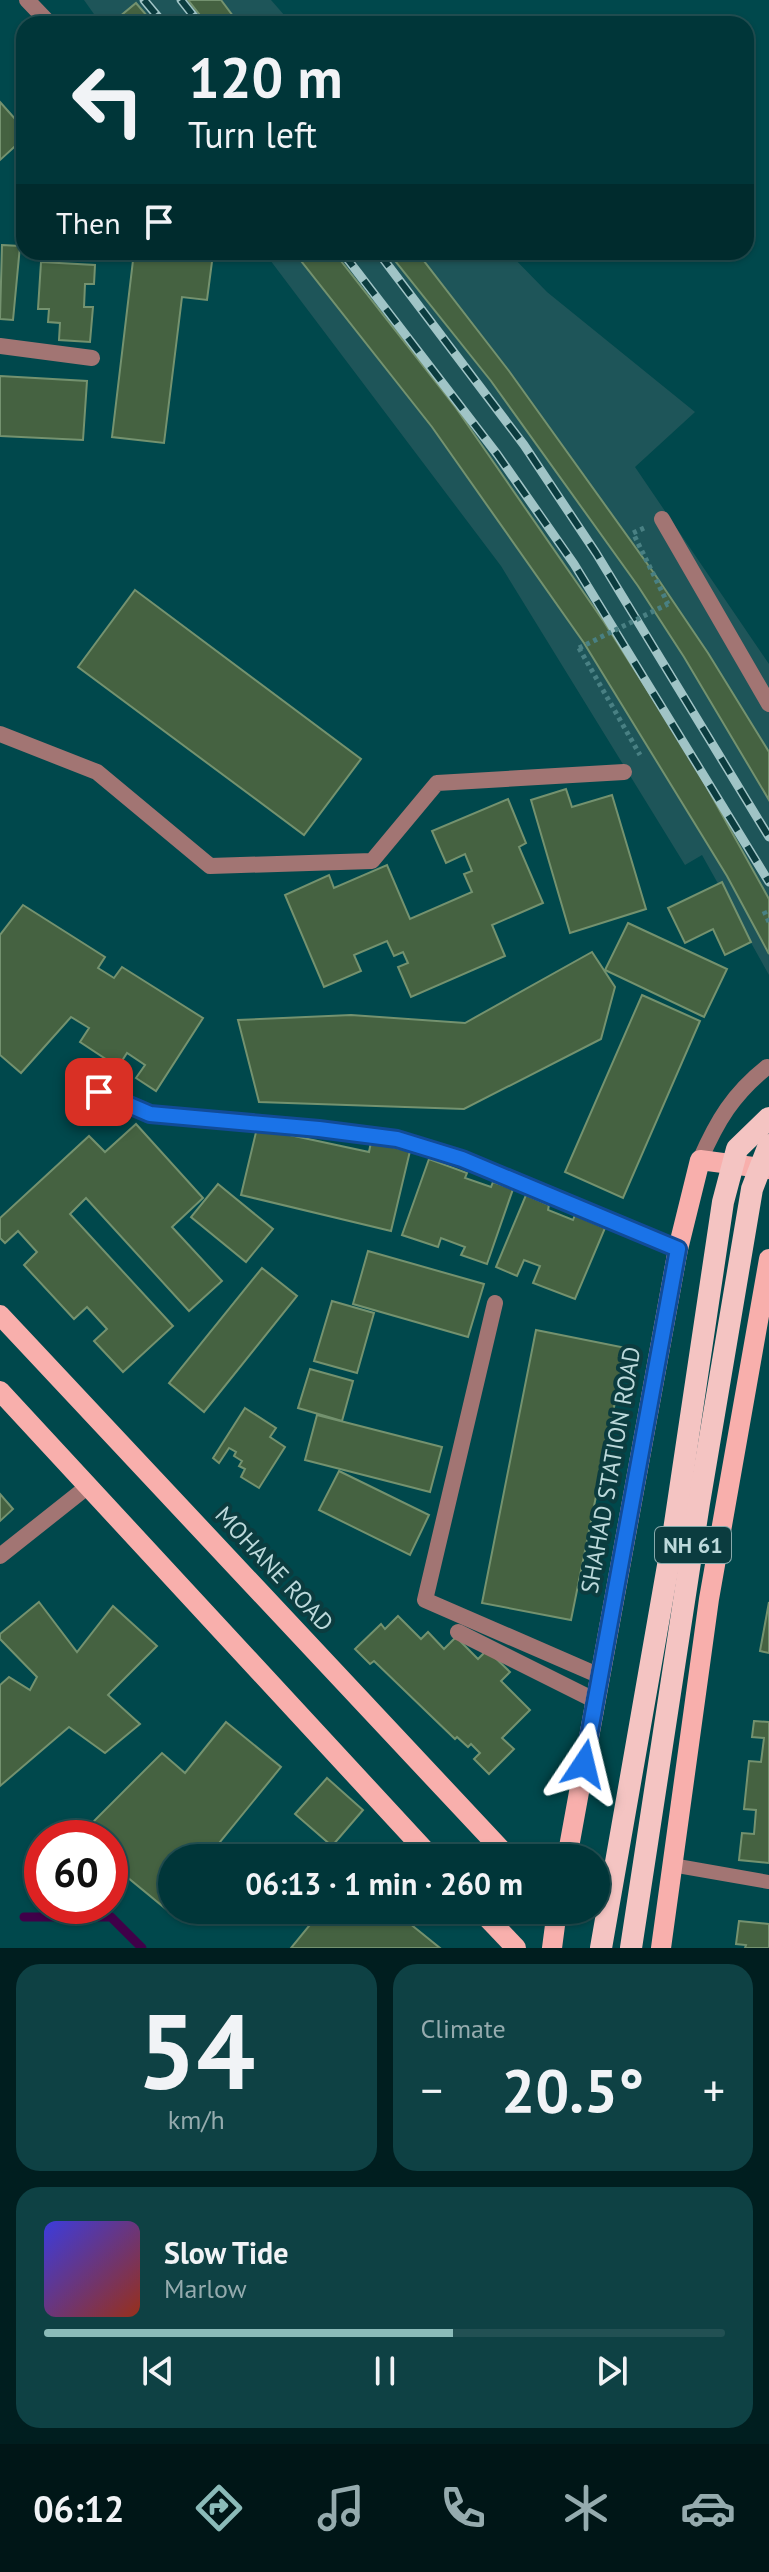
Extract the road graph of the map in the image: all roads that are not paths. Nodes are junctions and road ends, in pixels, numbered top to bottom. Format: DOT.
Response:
graph roads {
  1 [pos="27,0"];
  2 [pos="42,16"];
  3 [pos="0,346"];
  4 [pos="92,358"];
  5 [pos="662,519"];
  6 [pos="769,704"];
  7 [pos="0,734"];
  8 [pos="624,772"];
  9 [pos="767,1067"];
  10 [pos="74,1081"];
  11 [pos="769,1118"];
  12 [pos="769,1145"];
  13 [pos="700,1160"];
  14 [pos="769,1169"];
  15 [pos="678,1249"];
  16 [pos="769,1259"];
  17 [pos="495,1303"];
  18 [pos="0,1315"];
  19 [pos="0,1391"];
  20 [pos="87,1487"];
  21 [pos="0,1556"];
  22 [pos="458,1632"];
  23 [pos="600,1676"];
  24 [pos="596,1701"];
  25 [pos="419,1844"];
  26 [pos="496,1844"];
  27 [pos="570,1844"];
  28 [pos="672,1865"];
  29 [pos="769,1882"];
  30 [pos="493,1924"];
  31 [pos="555,1924"];
  32 [pos="516,1948"];
  33 [pos="552,1948"];
  34 [pos="601,1948"];
  35 [pos="631,1948"];
  36 [pos="661,1948"];
  1 -- 2 [label="street"];
  3 -- 4 [label="street"];
  5 -- 6 [label="street"];
  7 -- 8 [label="street"];
  9 -- 13 [label="street"];
  10 -- 15 [label="street"];
  11 -- 34 [label="highway, NH 61, bridge"];
  12 -- 35 [label="highway, NH 61, bridge"];
  13 -- 14 [label="main road"];
  13 -- 15 [label="main road, SHAHAD STATION ROAD"];
  15 -- 23 [label="main road, SHAHAD STATION ROAD"];
  16 -- 28 [label="main road"];
  17 -- 23 [label="street"];
  18 -- 26 [label="main road, MOHANE ROAD"];
  19 -- 20 [label="main road"];
  20 -- 21 [label="street"];
  20 -- 25 [label="main road"];
  22 -- 24 [label="street"];
  23 -- 24 [label="main road, SHAHAD STATION ROAD"];
  24 -- 27 [label="main road, SHAHAD STATION ROAD"];
  28 -- 29 [label="lane"];
  28 -- 36 [label="main road"];
  30 -- 32 [label="main road"];
  31 -- 33 [label="main road"];
}
